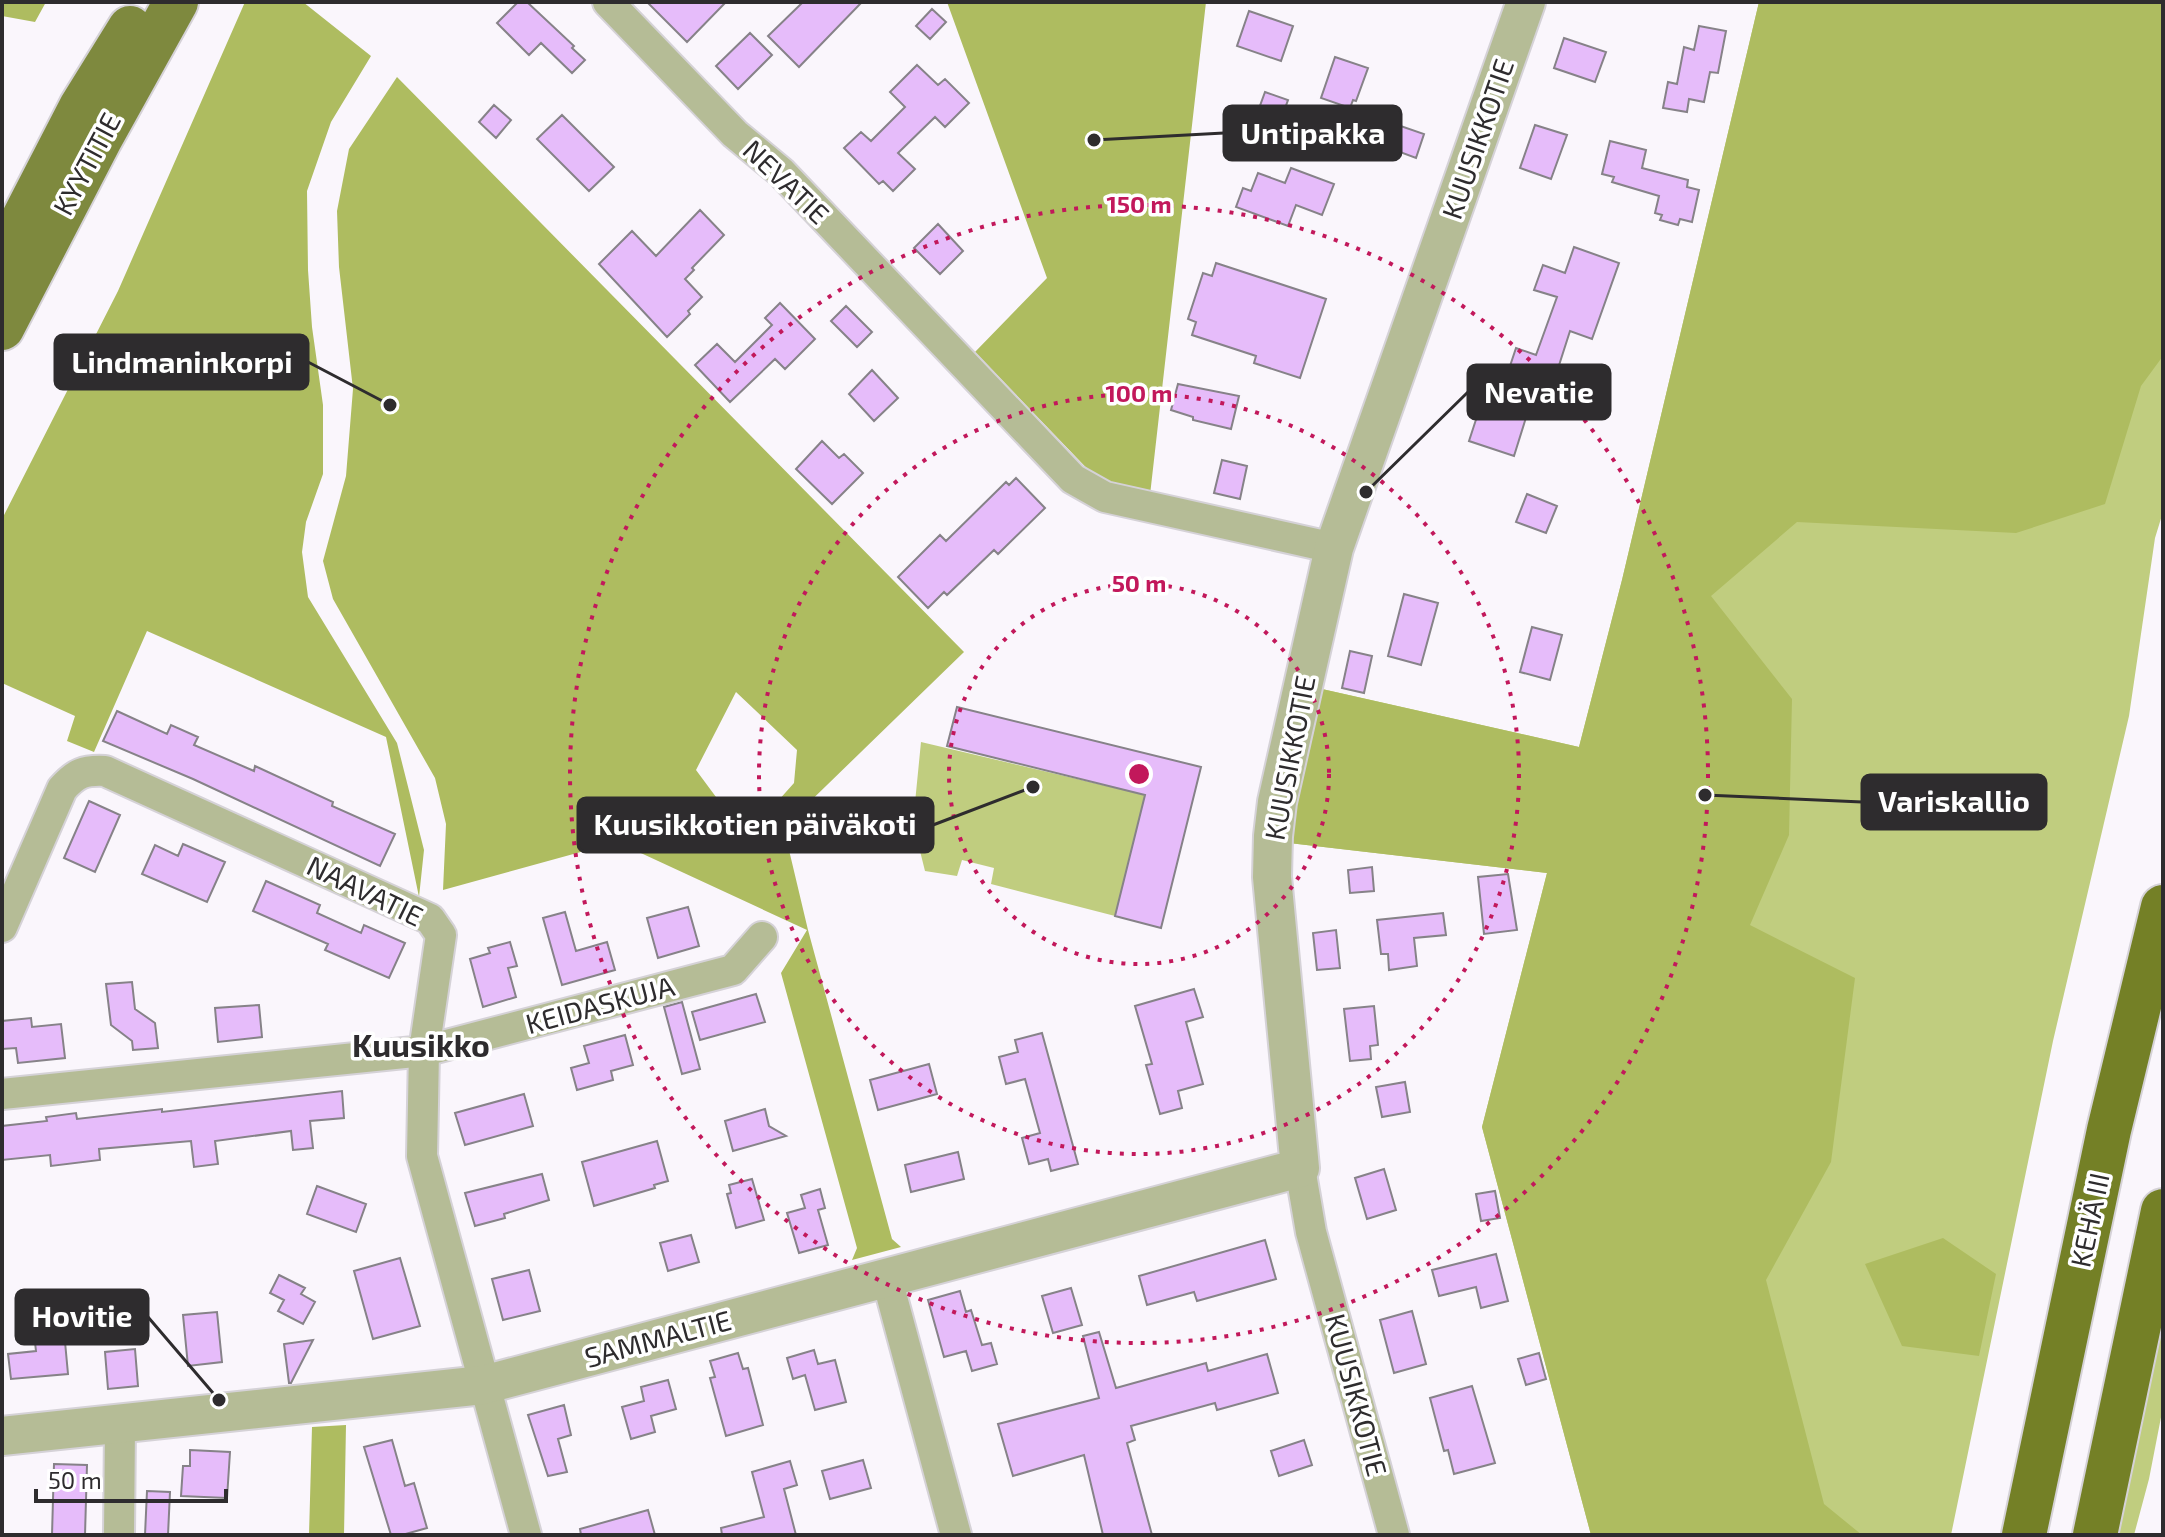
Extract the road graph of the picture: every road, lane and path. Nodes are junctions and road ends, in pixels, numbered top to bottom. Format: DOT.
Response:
graph roads {
  1 [pos="145,2"];
  2 [pos="176,2"];
  3 [pos="608,2"];
  4 [pos="1526,2"];
  5 [pos="2,260"];
  6 [pos="2,328"];
  7 [pos="1334,548"];
  8 [pos="2163,907"];
  9 [pos="2,927"];
  10 [pos="762,937"];
  11 [pos="424,1051"];
  12 [pos="2,1094"];
  13 [pos="1300,1168"];
  14 [pos="2163,1211"];
  15 [pos="887,1279"];
  16 [pos="483,1385"];
  17 [pos="120,1425"];
  18 [pos="2,1436"];
  19 [pos="119,1535"];
  20 [pos="526,1535"];
  21 [pos="956,1535"];
  22 [pos="1394,1535"];
  23 [pos="2024,1535"];
  24 [pos="2095,1535"];
  1 -- 5 [label="main road, KYYTITIE"];
  2 -- 6 [label="main road, KYYTITIE"];
  3 -- 7 [label="street, NEVATIE"];
  4 -- 7 [label="street, KUUSIKKOTIE"];
  7 -- 13 [label="street, KUUSIKKOTIE"];
  8 -- 23 [label="highway, KEHÄ III"];
  9 -- 11 [label="street, NAAVATIE"];
  10 -- 11 [label="street, KEIDASKUJA"];
  11 -- 12 [label="street"];
  11 -- 16 [label="street, NAAVATIE"];
  13 -- 15 [label="street, SAMMALTIE"];
  13 -- 22 [label="street, KUUSIKKOTIE"];
  14 -- 24 [label="highway"];
  15 -- 16 [label="street, SAMMALTIE"];
  15 -- 21 [label="street"];
  16 -- 17 [label="street, SAMMALTIE"];
  16 -- 20 [label="street, NAAVATIE"];
  17 -- 18 [label="street, SAMMALTIE"];
  17 -- 19 [label="street"];
}
